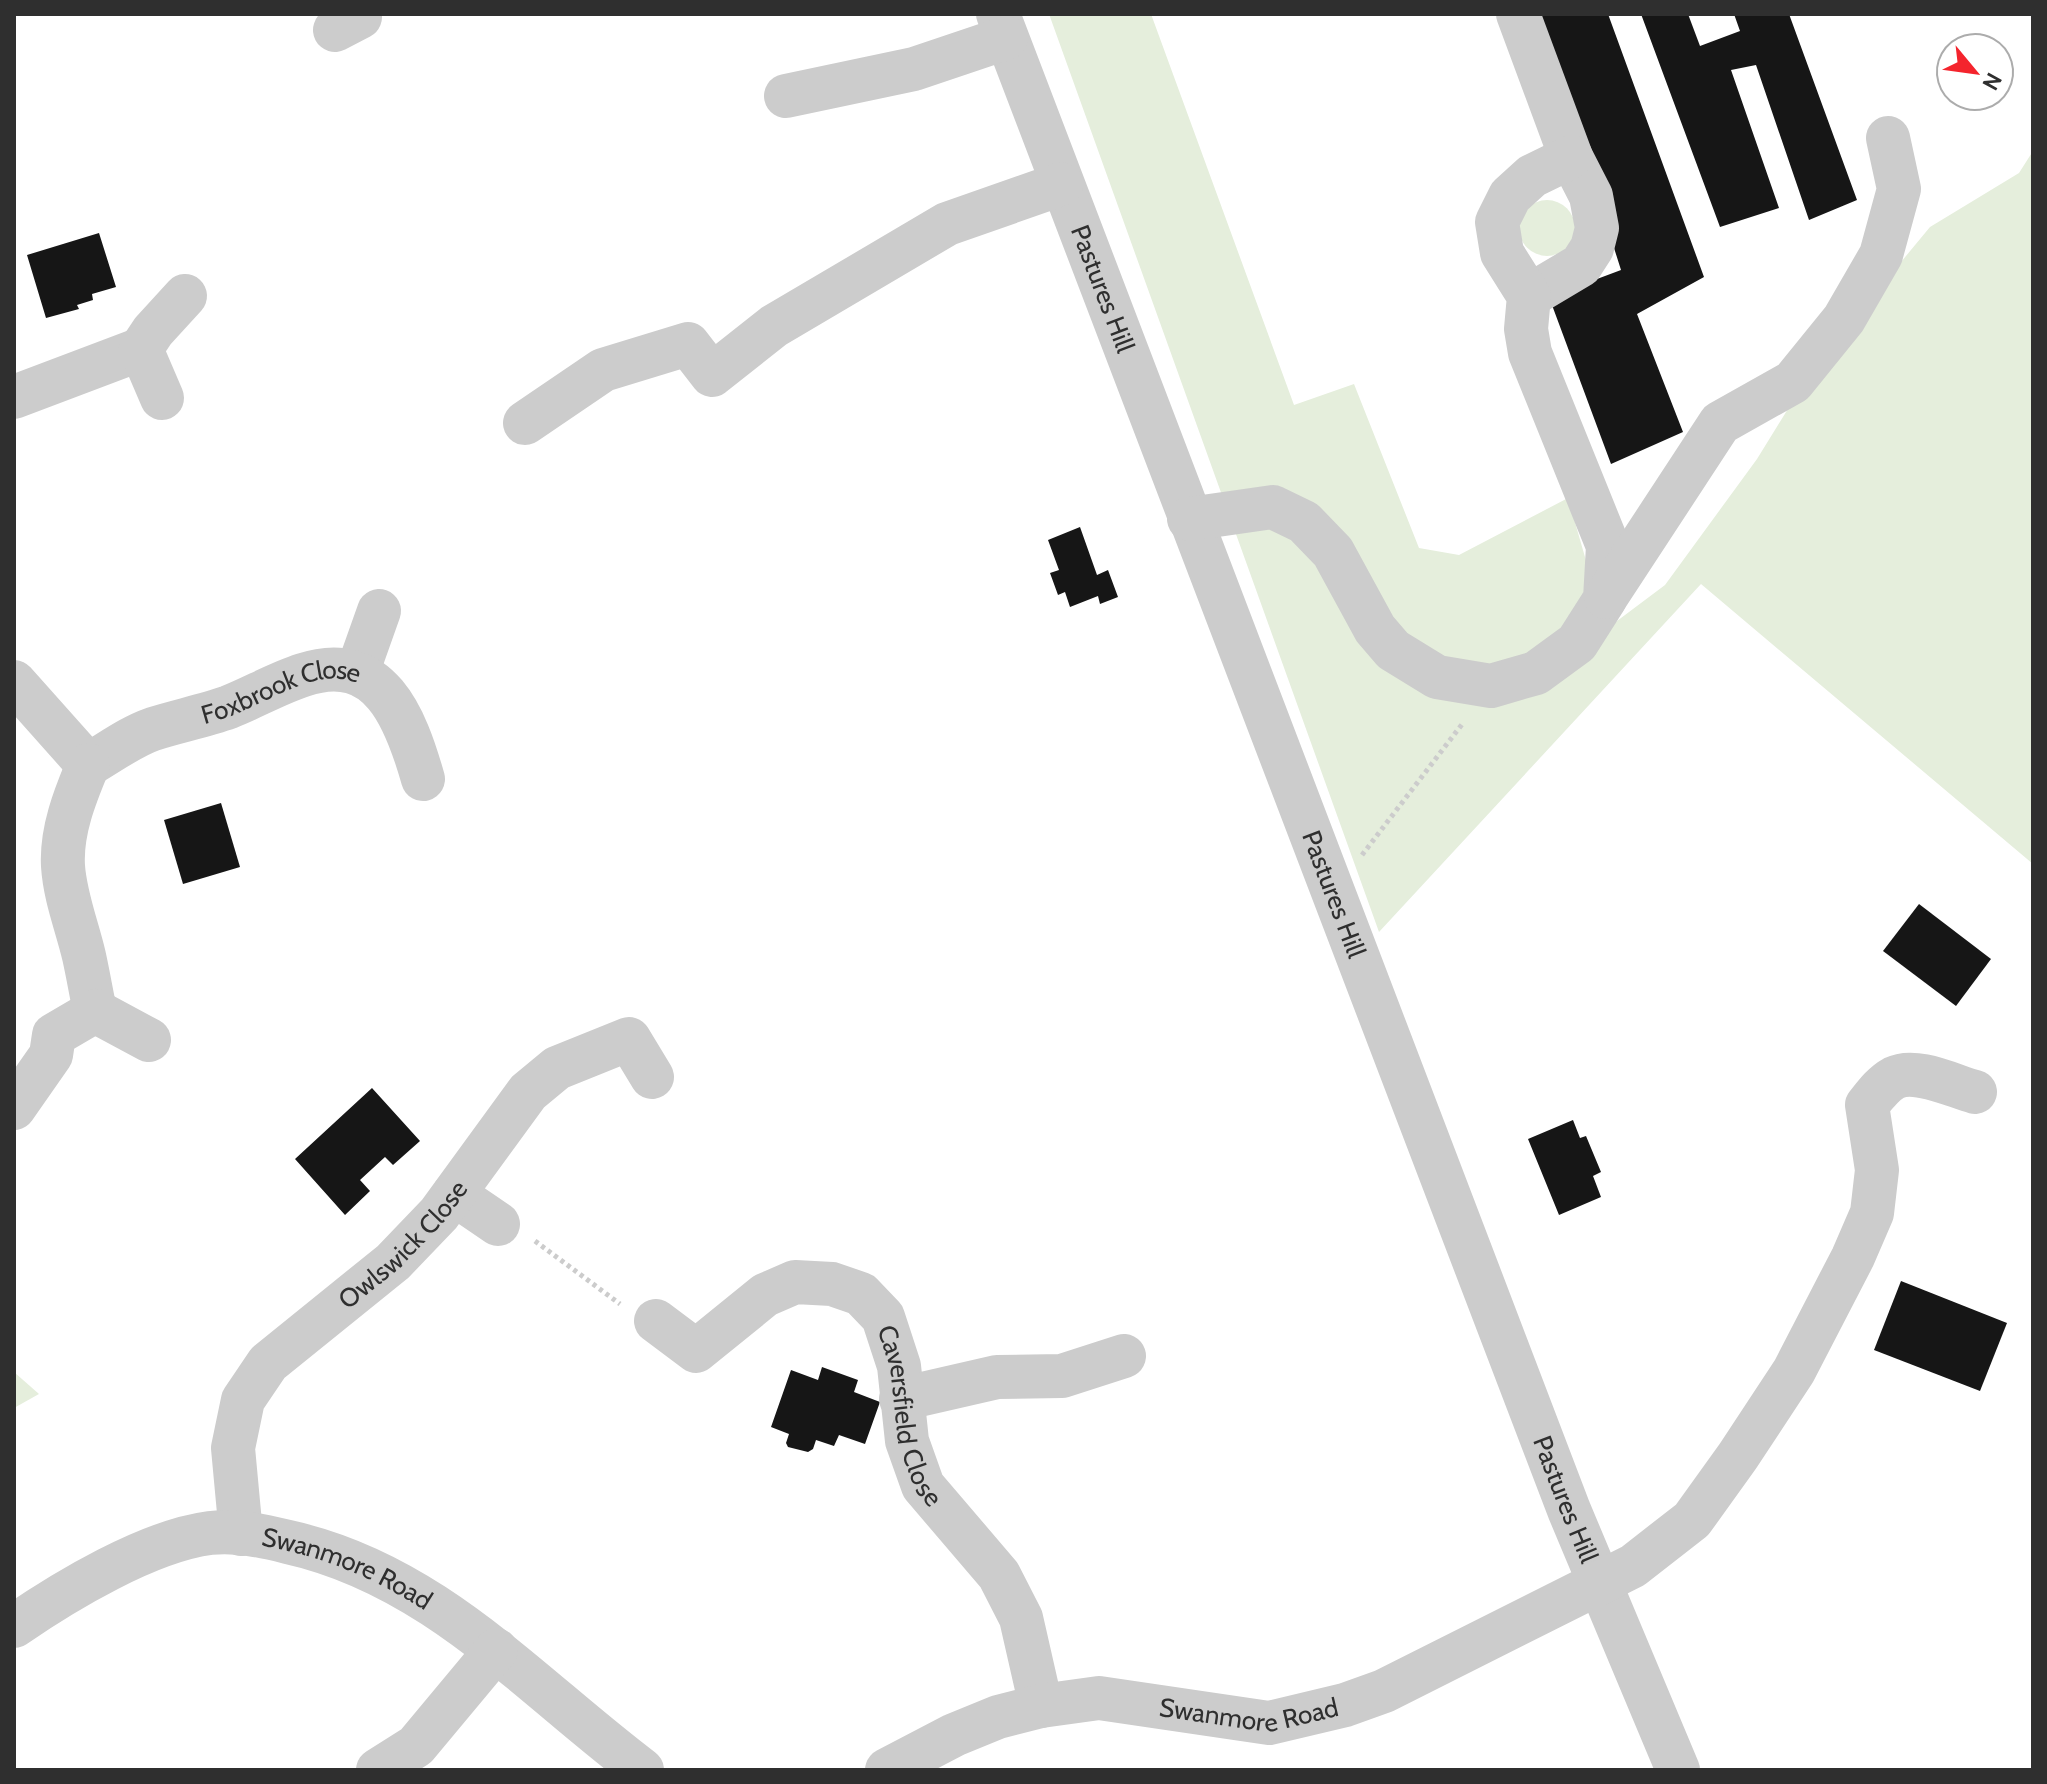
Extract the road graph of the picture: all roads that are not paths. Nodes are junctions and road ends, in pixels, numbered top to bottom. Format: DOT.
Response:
graph roads {
  1 [pos="1518,14"];
  2 [pos="1002,26"];
  3 [pos="786,96"];
  4 [pos="1888,138"];
  5 [pos="1571,157"];
  6 [pos="1061,184"];
  7 [pos="185,296"];
  8 [pos="1529,296"];
  9 [pos="141,349"];
  10 [pos="14,397"];
  11 [pos="162,398"];
  12 [pos="525,423"];
  13 [pos="1189,519"];
  14 [pos="1605,599"];
  15 [pos="379,611"];
  16 [pos="357,673"];
  17 [pos="14,682"];
  18 [pos="88,765"];
  19 [pos="423,779"];
  20 [pos="95,1011"];
  21 [pos="149,1040"];
  22 [pos="652,1077"];
  23 [pos="1975,1092"];
  24 [pos="14,1108"];
  25 [pos="454,1194"];
  26 [pos="498,1224"];
  27 [pos="656,1321"];
  28 [pos="1124,1356"];
  29 [pos="901,1399"];
  30 [pos="241,1534"];
  31 [pos="1598,1582"];
  32 [pos="14,1626"];
  33 [pos="496,1650"];
  34 [pos="1041,1706"];
  35 [pos="895,1768"];
  36 [pos="378,1770"];
  37 [pos="642,1770"];
  38 [pos="1678,1770"];
  1 -- 5 [label="street"];
  2 -- 3 [label="street"];
  2 -- 6 [label="street, Pastures Hill"];
  4 -- 14 [label="street"];
  5 -- 8 [label="street"];
  5 -- 8 [label="street"];
  6 -- 12 [label="street"];
  6 -- 13 [label="street, Pastures Hill"];
  7 -- 9 [label="street"];
  8 -- 14 [label="street"];
  9 -- 10 [label="street"];
  9 -- 11 [label="street"];
  13 -- 14 [label="street"];
  13 -- 31 [label="street, Pastures Hill"];
  15 -- 16 [label="street"];
  16 -- 18 [label="street, Foxbrook Close"];
  16 -- 19 [label="street, Foxbrook Close"];
  17 -- 18 [label="street"];
  18 -- 20 [label="street"];
  20 -- 21 [label="street"];
  20 -- 24 [label="street"];
  22 -- 25 [label="street, Owlswick Close"];
  23 -- 31 [label="street, Swanmore Road"];
  25 -- 26 [label="street"];
  25 -- 30 [label="street, Owlswick Close"];
  27 -- 29 [label="street, Caversfield Close"];
  28 -- 29 [label="street"];
  29 -- 34 [label="street, Caversfield Close"];
  30 -- 32 [label="street, Swanmore Road"];
  30 -- 33 [label="street, Swanmore Road"];
  31 -- 34 [label="street, Swanmore Road"];
  31 -- 38 [label="street, Pastures Hill"];
  33 -- 36 [label="street"];
  33 -- 37 [label="street, Swanmore Road"];
  34 -- 35 [label="street, Swanmore Road"];
}
